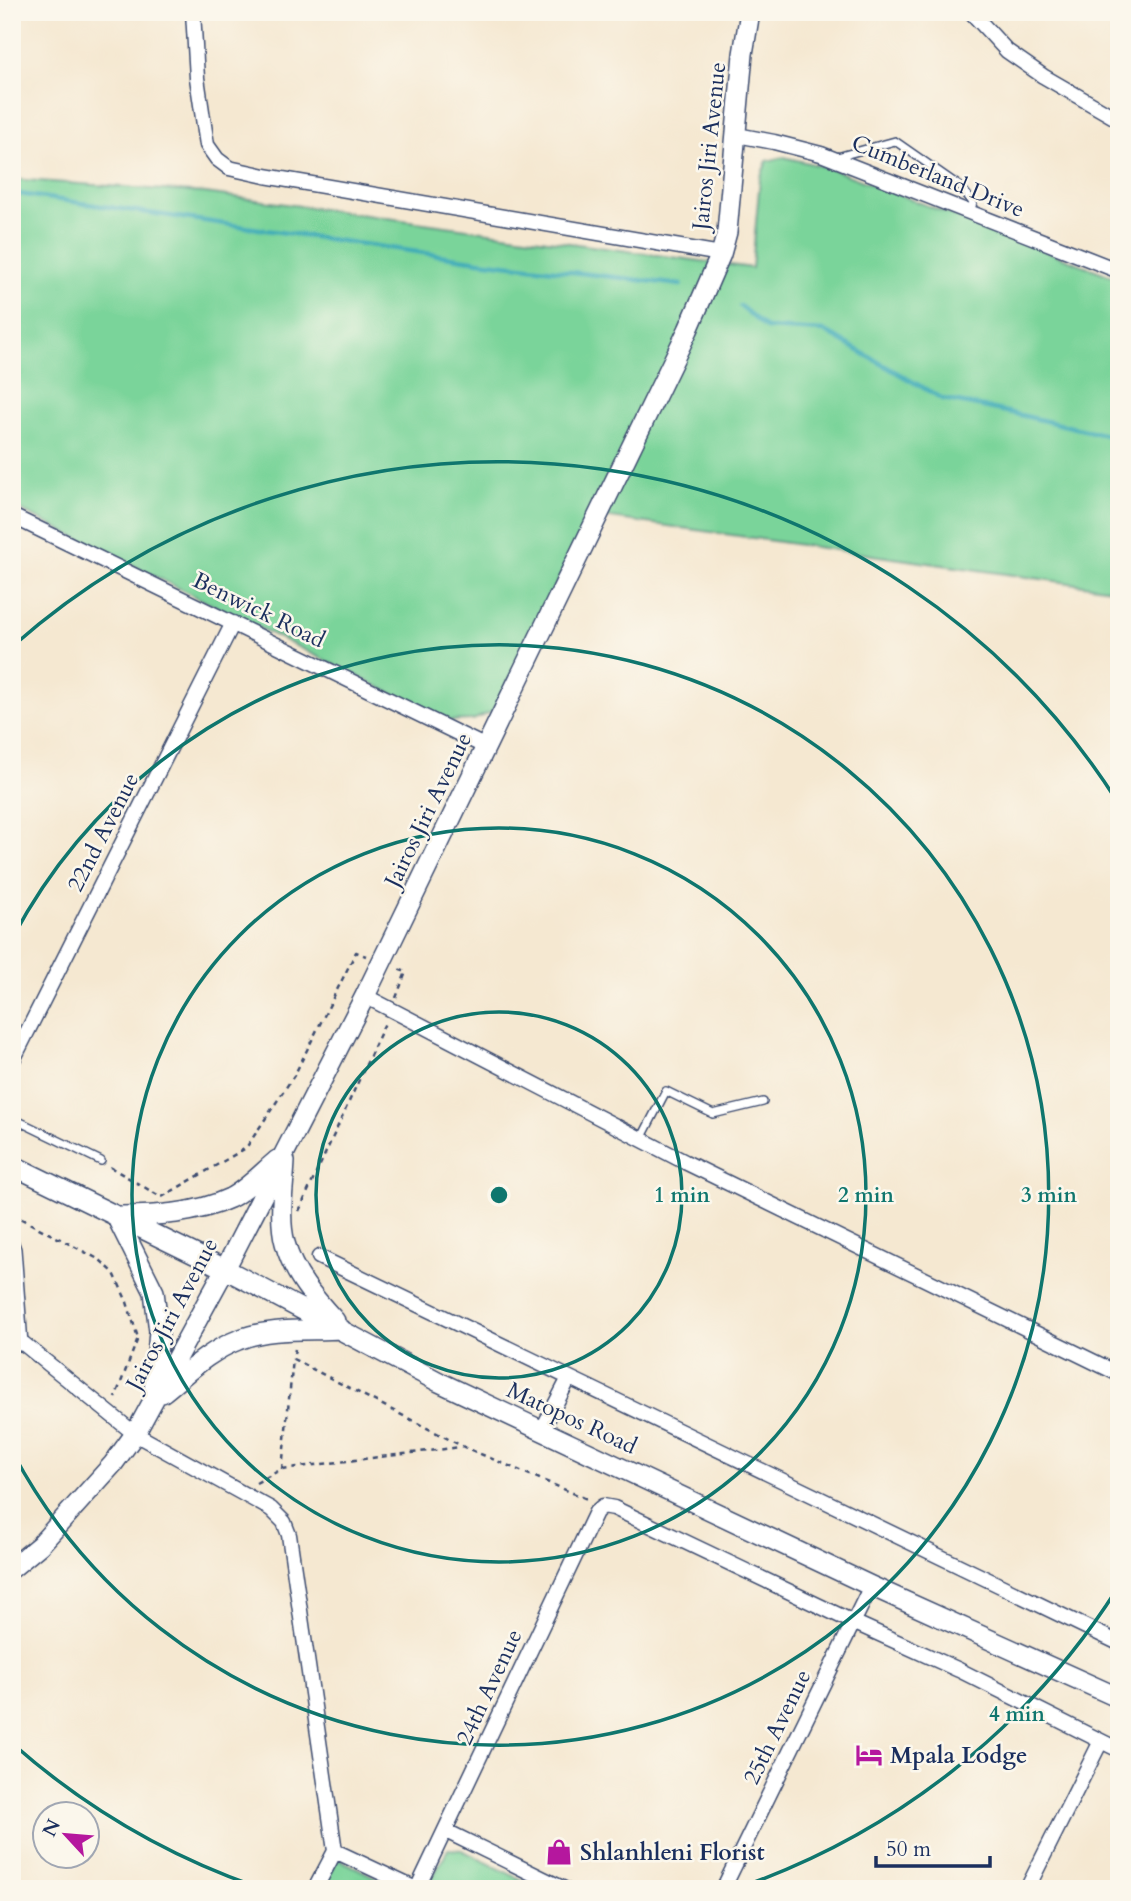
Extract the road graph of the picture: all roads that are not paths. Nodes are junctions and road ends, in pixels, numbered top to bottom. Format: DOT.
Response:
graph roads {
  1 [pos="193,12"];
  2 [pos="737,12"];
  3 [pos="750,12"];
  4 [pos="971,12"];
  5 [pos="743,54"];
  6 [pos="1119,120"];
  7 [pos="737,135"];
  8 [pos="833,159"];
  9 [pos="970,212"];
  10 [pos="721,254"];
  11 [pos="1119,271"];
  12 [pos="12,516"];
  13 [pos="233,623"];
  14 [pos="486,747"];
  15 [pos="365,996"];
  16 [pos="12,1062"];
  17 [pos="763,1102"];
  18 [pos="12,1118"];
  19 [pos="641,1139"];
  20 [pos="285,1153"];
  21 [pos="101,1161"];
  22 [pos="12,1166"];
  23 [pos="116,1216"];
  24 [pos="12,1235"];
  25 [pos="319,1257"];
  26 [pos="225,1269"];
  27 [pos="342,1329"];
  28 [pos="18,1343"];
  29 [pos="1119,1374"];
  30 [pos="569,1378"];
  31 [pos="153,1400"];
  32 [pos="541,1432"];
  33 [pos="135,1434"];
  34 [pos="12,1567"];
  35 [pos="871,1586"];
  36 [pos="853,1622"];
  37 [pos="1119,1643"];
  38 [pos="1119,1698"];
  39 [pos="1101,1741"];
  40 [pos="1119,1750"];
  41 [pos="446,1831"];
  42 [pos="335,1851"];
  43 [pos="315,1889"];
  44 [pos="417,1889"];
  45 [pos="564,1889"];
  46 [pos="723,1889"];
  47 [pos="1027,1889"];
  1 -- 10 [label="street"];
  2 -- 5 [label="main road"];
  3 -- 5 [label="main road, Jairos Jiri Avenue"];
  4 -- 6 [label="street"];
  5 -- 7 [label="main road, Jairos Jiri Avenue"];
  7 -- 8 [label="street, Cumberland Drive"];
  7 -- 10 [label="main road, Jairos Jiri Avenue"];
  8 -- 9 [label="street, Cumberland Drive"];
  8 -- 9 [label="lane"];
  9 -- 11 [label="street, Cumberland Drive"];
  10 -- 14 [label="main road, Jairos Jiri Avenue"];
  12 -- 13 [label="street, Benwick Road"];
  13 -- 14 [label="street, Benwick Road"];
  13 -- 16 [label="street, 22nd Avenue"];
  14 -- 15 [label="main road, Jairos Jiri Avenue"];
  15 -- 19 [label="street"];
  15 -- 20 [label="main road, Jairos Jiri Avenue"];
  17 -- 19 [label="lane"];
  18 -- 21 [label="lane"];
  19 -- 29 [label="street"];
  20 -- 23 [label="main road"];
  20 -- 26 [label="main road, Jairos Jiri Avenue"];
  20 -- 27 [label="main road"];
  22 -- 23 [label="main road, Matopos Road"];
  23 -- 26 [label="main road, Matopos Road"];
  23 -- 31 [label="main road"];
  24 -- 28 [label="lane"];
  25 -- 30 [label="street"];
  26 -- 27 [label="main road, Matopos Road"];
  26 -- 31 [label="main road, Jairos Jiri Avenue"];
  27 -- 31 [label="main road"];
  27 -- 32 [label="main road, Matopos Road"];
  28 -- 33 [label="street"];
  30 -- 32 [label="street"];
  30 -- 37 [label="street"];
  31 -- 33 [label="main road, Jairos Jiri Avenue"];
  32 -- 35 [label="main road, Matopos Road"];
  33 -- 34 [label="main road, Jairos Jiri Avenue"];
  33 -- 42 [label="street"];
  35 -- 36 [label="street, 25th Avenue"];
  35 -- 38 [label="main road, Matopos Road"];
  36 -- 39 [label="street"];
  36 -- 41 [label="street, 24th Avenue"];
  36 -- 46 [label="street, 25th Avenue"];
  39 -- 40 [label="street"];
  39 -- 47 [label="street"];
  41 -- 44 [label="street, 24th Avenue"];
  41 -- 45 [label="street"];
  42 -- 43 [label="street"];
  42 -- 44 [label="street"];
}
